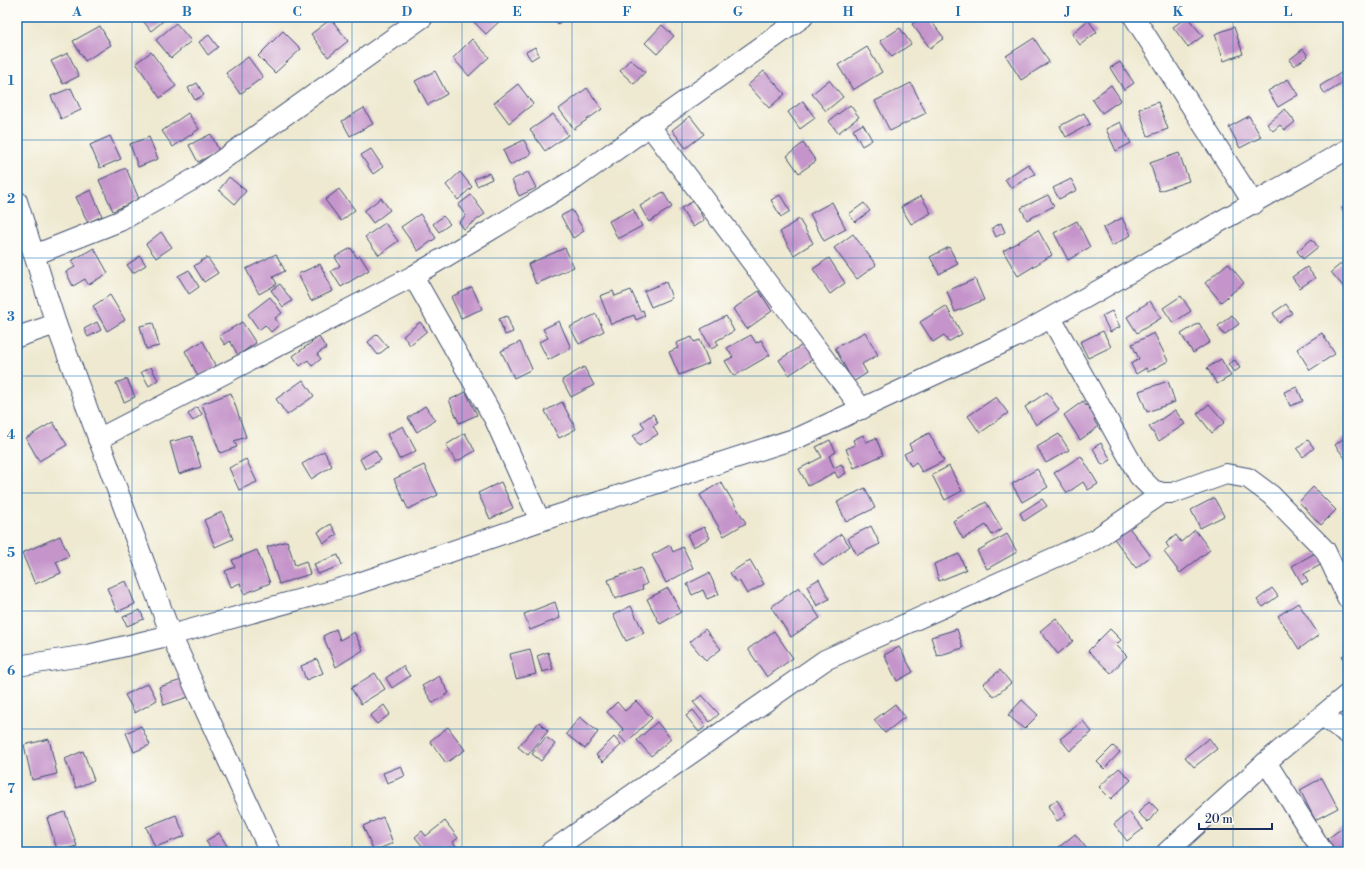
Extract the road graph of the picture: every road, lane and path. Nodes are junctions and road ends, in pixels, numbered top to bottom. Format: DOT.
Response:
graph roads {
  1 [pos="423,17"];
  2 [pos="803,17"];
  3 [pos="1134,17"];
  4 [pos="649,125"];
  5 [pos="1348,149"];
  6 [pos="17,201"];
  7 [pos="1254,204"];
  8 [pos="34,255"];
  9 [pos="413,276"];
  10 [pos="1051,318"];
  11 [pos="56,324"];
  12 [pos="17,337"];
  13 [pos="862,409"];
  14 [pos="98,439"];
  15 [pos="1163,493"];
  16 [pos="540,521"];
  17 [pos="1348,599"];
  18 [pos="171,635"];
  19 [pos="17,666"];
  20 [pos="1348,694"];
  21 [pos="1322,716"];
  22 [pos="1348,734"];
  23 [pos="1266,762"];
  24 [pos="270,852"];
  25 [pos="550,852"];
  26 [pos="1167,852"];
  27 [pos="1323,852"];
  1 -- 8 [label="street"];
  2 -- 4 [label="street"];
  3 -- 7 [label="street"];
  4 -- 9 [label="street"];
  4 -- 13 [label="street"];
  5 -- 7 [label="street"];
  6 -- 8 [label="street"];
  7 -- 10 [label="street"];
  8 -- 11 [label="street"];
  9 -- 14 [label="street"];
  9 -- 16 [label="street"];
  10 -- 13 [label="street"];
  10 -- 15 [label="street"];
  11 -- 12 [label="street"];
  11 -- 14 [label="street"];
  13 -- 16 [label="street"];
  14 -- 18 [label="street"];
  15 -- 17 [label="street"];
  15 -- 25 [label="street"];
  16 -- 18 [label="street"];
  18 -- 19 [label="street"];
  18 -- 24 [label="street"];
  20 -- 21 [label="street"];
  21 -- 22 [label="street"];
  21 -- 23 [label="street"];
  23 -- 26 [label="street"];
  23 -- 27 [label="street"];
}
